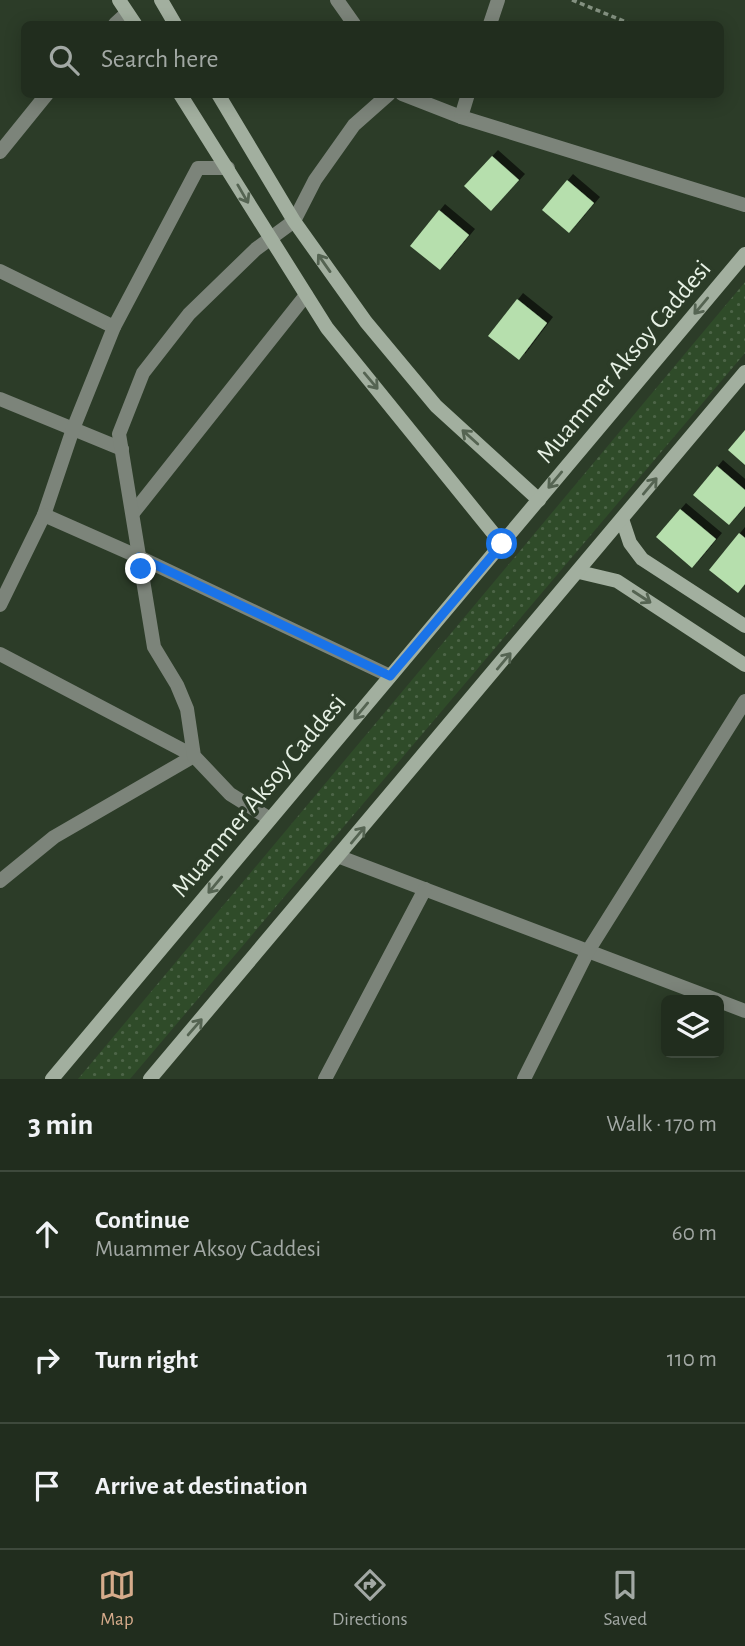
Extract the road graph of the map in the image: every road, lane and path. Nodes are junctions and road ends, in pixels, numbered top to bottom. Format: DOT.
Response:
graph roads {
  1 [pos="136,0"];
  2 [pos="160,0"];
  3 [pos="337,0"];
  4 [pos="498,0"];
  5 [pos="572,0"];
  6 [pos="127,12"];
  7 [pos="173,21"];
  8 [pos="352,21"];
  9 [pos="491,21"];
  10 [pos="624,21"];
  11 [pos="44,98"];
  12 [pos="183,98"];
  13 [pos="220,98"];
  14 [pos="384,98"];
  15 [pos="412,98"];
  16 [pos="467,98"];
  17 [pos="461,117"];
  18 [pos="0,152"];
  19 [pos="228,167"];
  20 [pos="745,205"];
  21 [pos="294,221"];
  22 [pos="269,239"];
  23 [pos="745,254"];
  24 [pos="0,271"];
  25 [pos="306,295"];
  26 [pos="114,327"];
  27 [pos="745,372"];
  28 [pos="0,399"];
  29 [pos="73,429"];
  30 [pos="122,449"];
  31 [pos="539,500"];
  32 [pos="133,513"];
  33 [pos="44,515"];
  34 [pos="622,519"];
  35 [pos="502,544"];
  36 [pos="139,557"];
  37 [pos="579,572"];
  38 [pos="0,605"];
  39 [pos="745,626"];
  40 [pos="0,654"];
  41 [pos="745,665"];
  42 [pos="390,676"];
  43 [pos="745,701"];
  44 [pos="194,756"];
  45 [pos="270,820"];
  46 [pos="340,857"];
  47 [pos="0,881"];
  48 [pos="425,889"];
  49 [pos="588,951"];
  50 [pos="702,995"];
  51 [pos="724,1003"];
  52 [pos="745,1011"];
  53 [pos="52,1079"];
  54 [pos="150,1079"];
  55 [pos="325,1079"];
  56 [pos="524,1079"];
  1 -- 6 [label="main road"];
  2 -- 7 [label="main road"];
  3 -- 8 [label="street"];
  4 -- 9 [label="street"];
  5 -- 10 [label="path"];
  11 -- 18 [label="street"];
  12 -- 19 [label="main road"];
  13 -- 21 [label="main road"];
  14 -- 21 [label="street"];
  15 -- 17 [label="street"];
  16 -- 17 [label="street"];
  17 -- 20 [label="street"];
  19 -- 22 [label="main road, one-way"];
  19 -- 26 [label="street"];
  21 -- 22 [label="street"];
  31 -- 21 [label="main road, one-way"];
  22 -- 25 [label="main road"];
  22 -- 30 [label="street"];
  23 -- 31 [label="main road, Muammer Aksoy Caddesi, one-way"];
  24 -- 26 [label="street"];
  25 -- 32 [label="street"];
  25 -- 35 [label="main road, one-way"];
  26 -- 29 [label="street"];
  34 -- 27 [label="main road, one-way"];
  28 -- 29 [label="street"];
  29 -- 30 [label="street"];
  29 -- 33 [label="street"];
  30 -- 32 [label="street"];
  31 -- 35 [label="main road, Muammer Aksoy Caddesi"];
  32 -- 36 [label="street"];
  33 -- 36 [label="street"];
  33 -- 38 [label="street"];
  34 -- 37 [label="main road"];
  34 -- 39 [label="main road"];
  35 -- 42 [label="main road, Muammer Aksoy Caddesi"];
  36 -- 42 [label="street"];
  36 -- 44 [label="street"];
  37 -- 41 [label="main road, one-way"];
  46 -- 37 [label="main road, one-way"];
  40 -- 44 [label="street"];
  42 -- 45 [label="main road, Muammer Aksoy Caddesi, one-way"];
  43 -- 49 [label="street"];
  44 -- 45 [label="street"];
  44 -- 47 [label="street"];
  45 -- 53 [label="main road, Muammer Aksoy Caddesi, one-way"];
  46 -- 48 [label="street"];
  54 -- 46 [label="main road, one-way"];
  48 -- 49 [label="street"];
  48 -- 55 [label="street"];
  49 -- 50 [label="street"];
  49 -- 56 [label="street"];
  51 -- 52 [label="street"];
}
